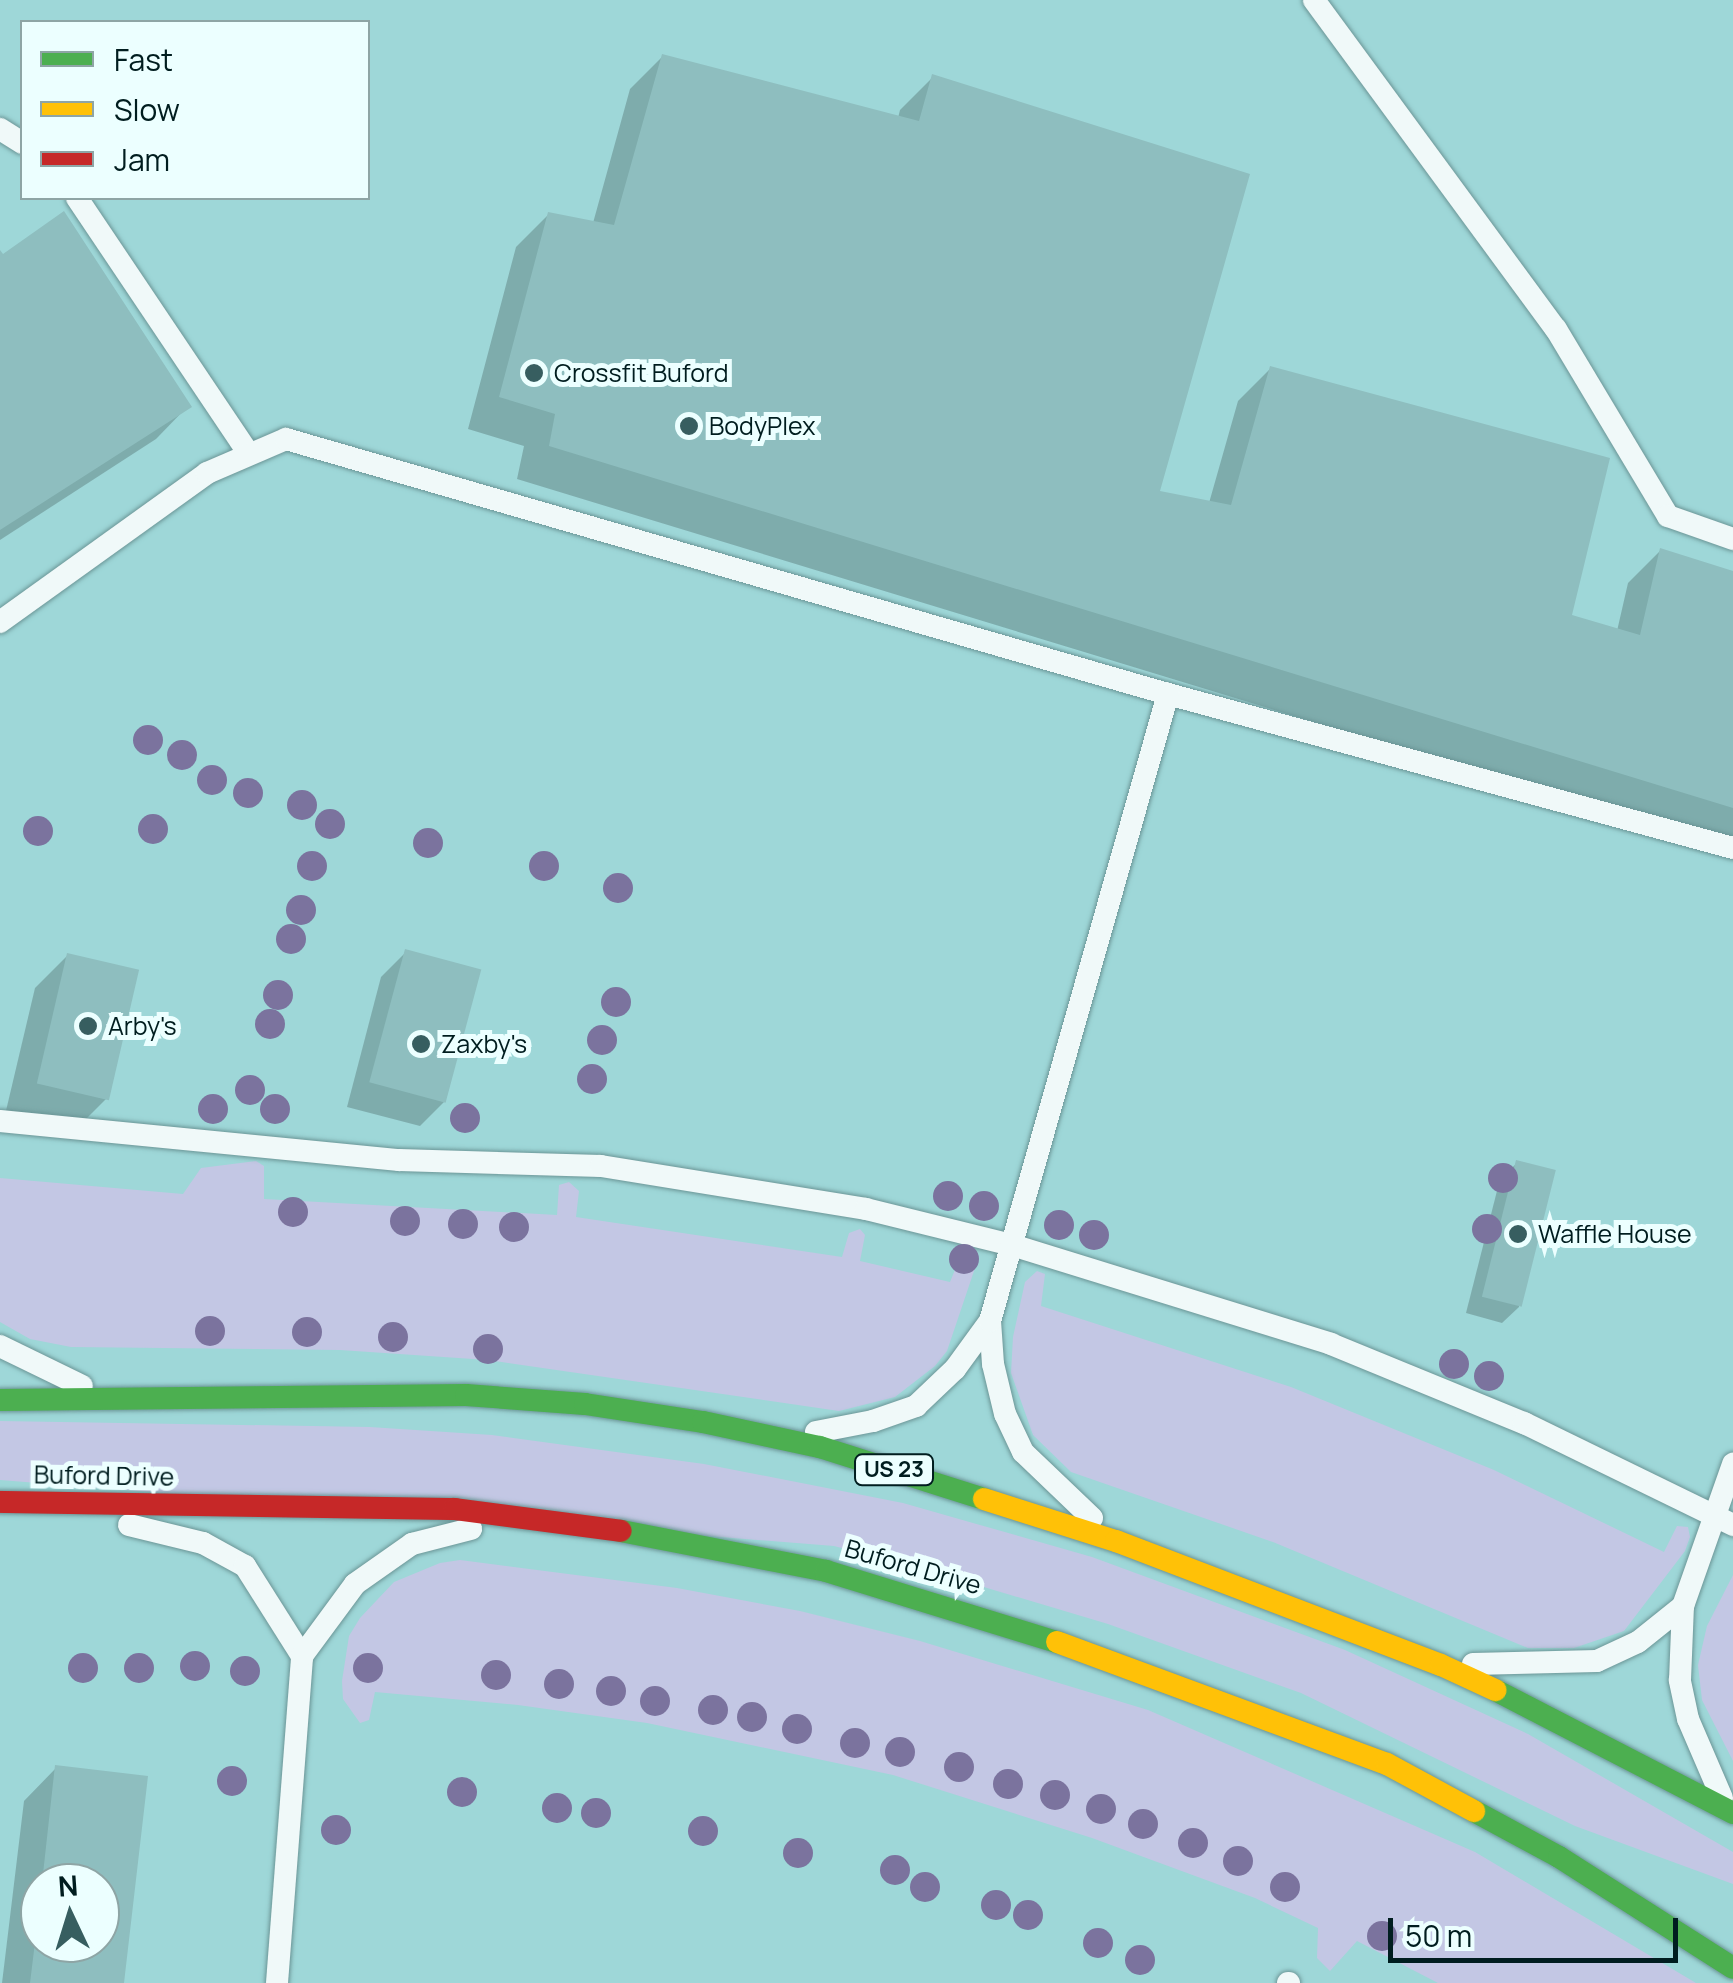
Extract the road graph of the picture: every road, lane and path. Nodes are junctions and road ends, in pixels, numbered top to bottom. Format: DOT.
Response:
graph roads {
  1 [pos="1314,0"];
  2 [pos="77,200"];
  3 [pos="249,454"];
  4 [pos="1733,539"];
  5 [pos="0,622"];
  6 [pos="1168,694"];
  7 [pos="1733,848"];
  8 [pos="0,1121"];
  9 [pos="1012,1244"];
  10 [pos="990,1322"];
  11 [pos="0,1346"];
  12 [pos="0,1400"];
  13 [pos="112,1400"];
  14 [pos="780,1438"];
  15 [pos="1733,1464"];
  16 [pos="0,1502"];
  17 [pos="33,1502"];
  18 [pos="518,1517"];
  19 [pos="1724,1521"];
  20 [pos="1116,1541"];
  21 [pos="1683,1606"];
  22 [pos="302,1656"];
  23 [pos="1440,1666"];
  24 [pos="1730,1812"];
  25 [pos="1733,1968"];
  26 [pos="277,1983"];
  1 -- 4 [label="lane"];
  2 -- 3 [label="lane"];
  3 -- 5 [label="lane"];
  3 -- 6 [label="lane"];
  6 -- 7 [label="lane"];
  6 -- 9 [label="lane"];
  8 -- 9 [label="lane"];
  9 -- 10 [label="lane"];
  9 -- 19 [label="lane"];
  10 -- 14 [label="lane"];
  10 -- 20 [label="lane"];
  11 -- 13 [label="lane"];
  12 -- 13 [label="highway, US 23"];
  13 -- 14 [label="highway, US 23"];
  14 -- 20 [label="highway, US 23"];
  15 -- 19 [label="lane"];
  16 -- 17 [label="highway, Buford Drive"];
  17 -- 18 [label="highway, Buford Drive"];
  17 -- 22 [label="lane"];
  18 -- 22 [label="lane"];
  18 -- 25 [label="highway, Buford Drive"];
  19 -- 21 [label="lane"];
  20 -- 23 [label="highway, US 23"];
  21 -- 23 [label="lane"];
  21 -- 24 [label="lane"];
  22 -- 26 [label="lane"];
  23 -- 24 [label="highway, US 23"];
}
